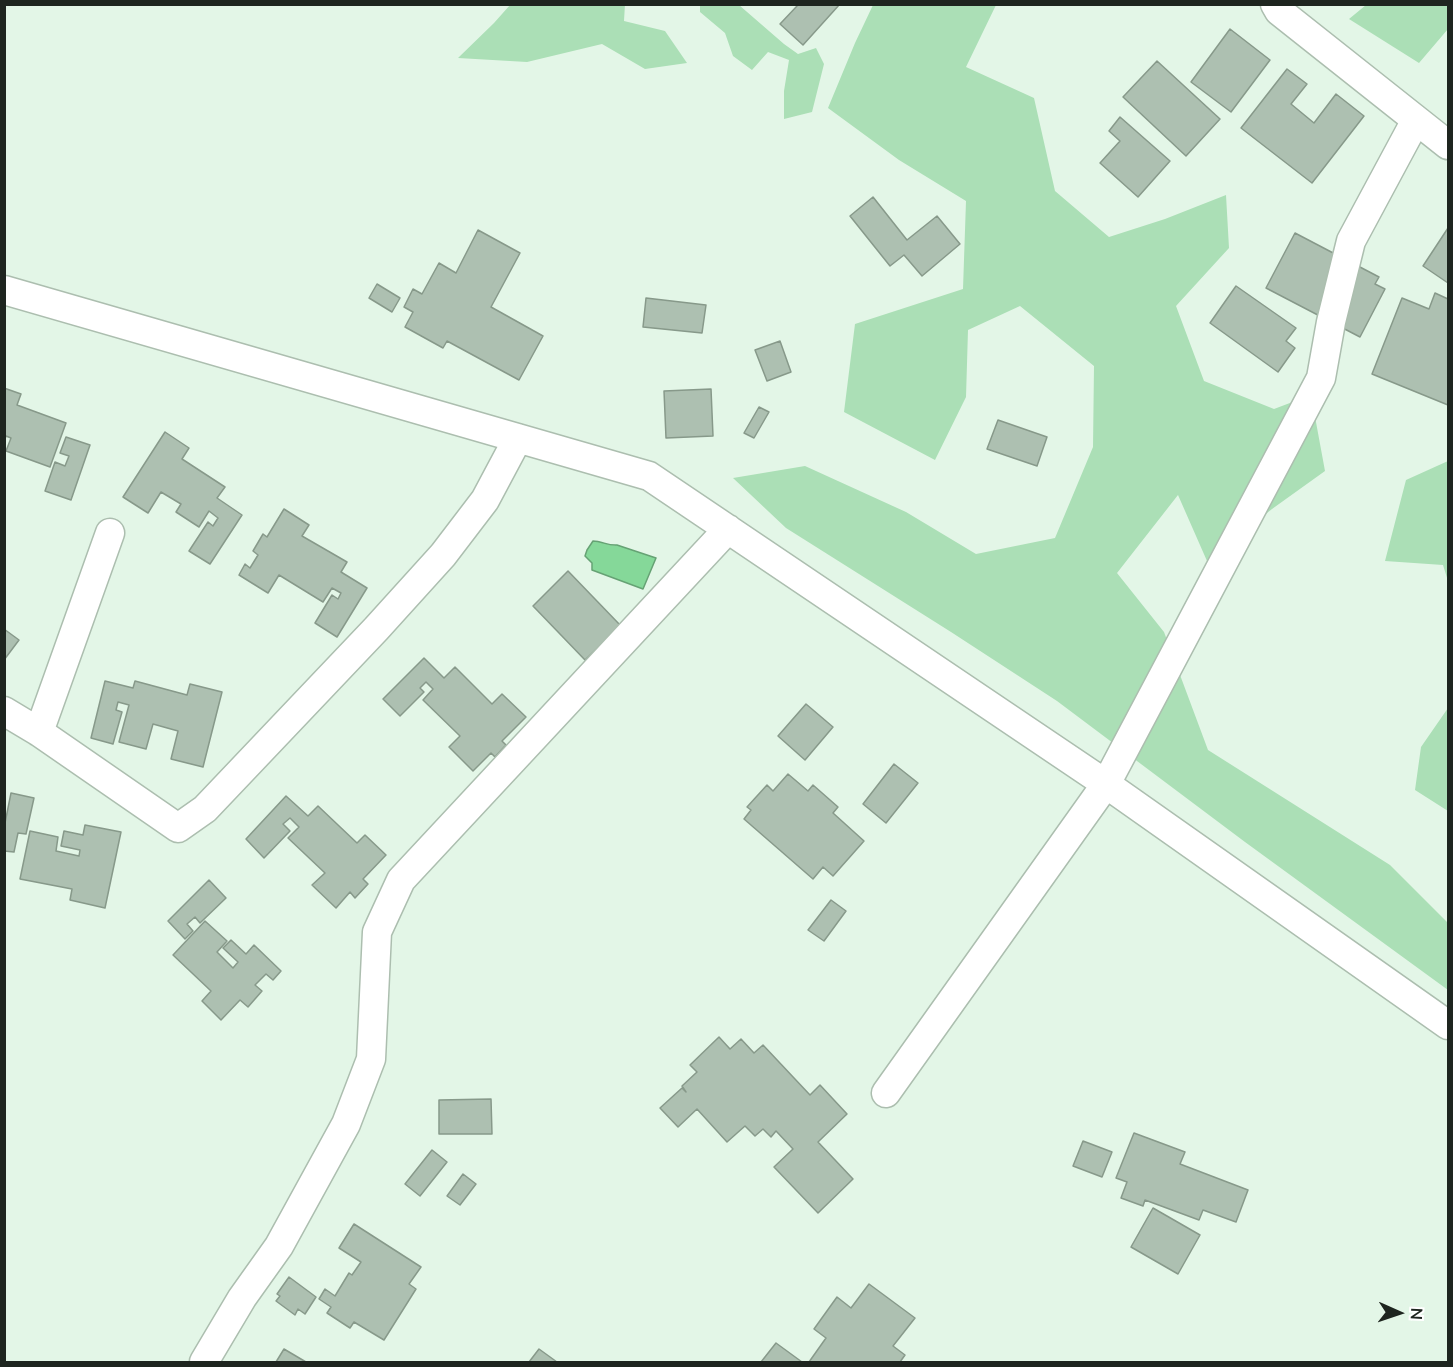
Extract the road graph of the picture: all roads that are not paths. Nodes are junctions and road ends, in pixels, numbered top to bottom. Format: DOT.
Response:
graph roads {
  1 [pos="1275,4"];
  2 [pos="1416,120"];
  3 [pos="1449,145"];
  4 [pos="4,290"];
  5 [pos="518,438"];
  6 [pos="728,529"];
  7 [pos="110,532"];
  8 [pos="4,711"];
  9 [pos="39,732"];
  10 [pos="1106,784"];
  11 [pos="1449,1025"];
  12 [pos="886,1093"];
  13 [pos="204,1362"];
  1 -- 2 [label="street"];
  2 -- 3 [label="street"];
  2 -- 10 [label="street"];
  4 -- 5 [label="street"];
  5 -- 6 [label="street"];
  5 -- 9 [label="street"];
  6 -- 10 [label="street"];
  6 -- 13 [label="street"];
  7 -- 9 [label="street"];
  8 -- 9 [label="street"];
  10 -- 11 [label="street"];
  10 -- 12 [label="street"];
}
